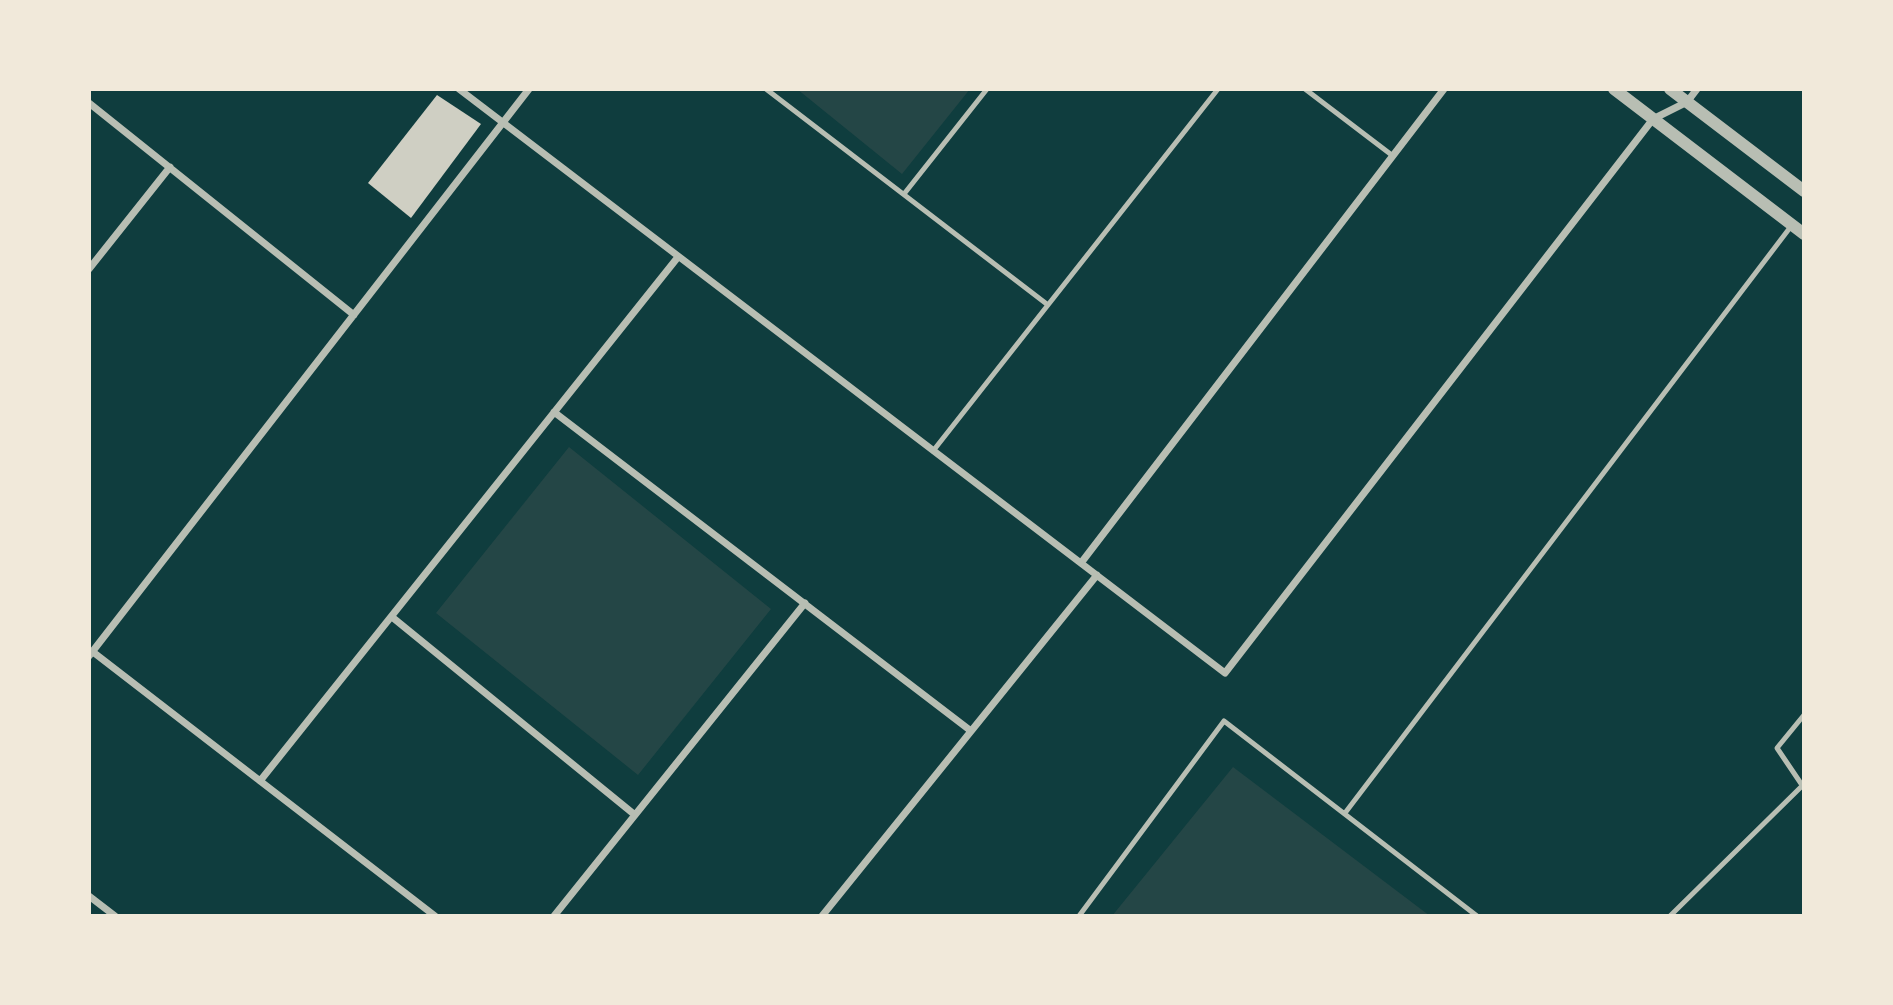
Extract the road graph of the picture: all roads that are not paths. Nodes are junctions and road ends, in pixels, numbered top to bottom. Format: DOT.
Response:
graph roads {
  1 [pos="459,89"];
  2 [pos="529,89"];
  3 [pos="987,89"];
  4 [pos="1218,89"];
  5 [pos="1305,89"];
  6 [pos="1444,89"];
  7 [pos="1614,89"];
  8 [pos="1670,89"];
  9 [pos="1697,89"];
  10 [pos="770,90"];
  11 [pos="1687,102"];
  12 [pos="89,103"];
  13 [pos="1653,119"];
  14 [pos="503,123"];
  15 [pos="1393,156"];
  16 [pos="170,167"];
  17 [pos="1804,191"];
  18 [pos="904,194"];
  19 [pos="1792,225"];
  20 [pos="1804,234"];
  21 [pos="678,257"];
  22 [pos="89,269"];
  23 [pos="1048,305"];
  24 [pos="354,315"];
  25 [pos="554,412"];
  26 [pos="933,451"];
  27 [pos="1081,563"];
  28 [pos="1097,575"];
  29 [pos="805,603"];
  30 [pos="392,617"];
  31 [pos="91,654"];
  32 [pos="1804,715"];
  33 [pos="971,731"];
  34 [pos="260,781"];
  35 [pos="1803,787"];
  36 [pos="1345,813"];
  37 [pos="635,815"];
  38 [pos="89,896"];
  39 [pos="114,916"];
  40 [pos="435,916"];
  41 [pos="554,916"];
  42 [pos="821,916"];
  43 [pos="1079,916"];
  44 [pos="1477,916"];
  45 [pos="1670,916"];
  1 -- 14 [label="street"];
  2 -- 14 [label="street"];
  3 -- 18 [label="lane"];
  4 -- 23 [label="lane"];
  5 -- 15 [label="lane"];
  6 -- 15 [label="street"];
  7 -- 13 [label="street"];
  8 -- 11 [label="street"];
  9 -- 11 [label="street"];
  10 -- 18 [label="lane"];
  11 -- 13 [label="street"];
  11 -- 17 [label="street"];
  12 -- 16 [label="street"];
  13 -- 19 [label="street"];
  13 -- 28 [label="street"];
  14 -- 21 [label="street"];
  14 -- 24 [label="street"];
  15 -- 27 [label="street"];
  16 -- 22 [label="street"];
  16 -- 24 [label="street"];
  18 -- 23 [label="lane"];
  19 -- 20 [label="street"];
  19 -- 36 [label="lane"];
  21 -- 25 [label="street"];
  21 -- 26 [label="street"];
  23 -- 26 [label="lane"];
  24 -- 31 [label="street"];
  25 -- 29 [label="street"];
  25 -- 30 [label="street"];
  26 -- 27 [label="street"];
  27 -- 28 [label="street"];
  28 -- 33 [label="street"];
  29 -- 33 [label="street"];
  29 -- 37 [label="street"];
  30 -- 34 [label="street"];
  30 -- 37 [label="street"];
  31 -- 34 [label="street"];
  32 -- 35 [label="lane"];
  33 -- 42 [label="street"];
  34 -- 40 [label="street"];
  35 -- 45 [label="lane"];
  36 -- 43 [label="lane"];
  36 -- 44 [label="lane"];
  37 -- 41 [label="street"];
  38 -- 39 [label="street"];
}
